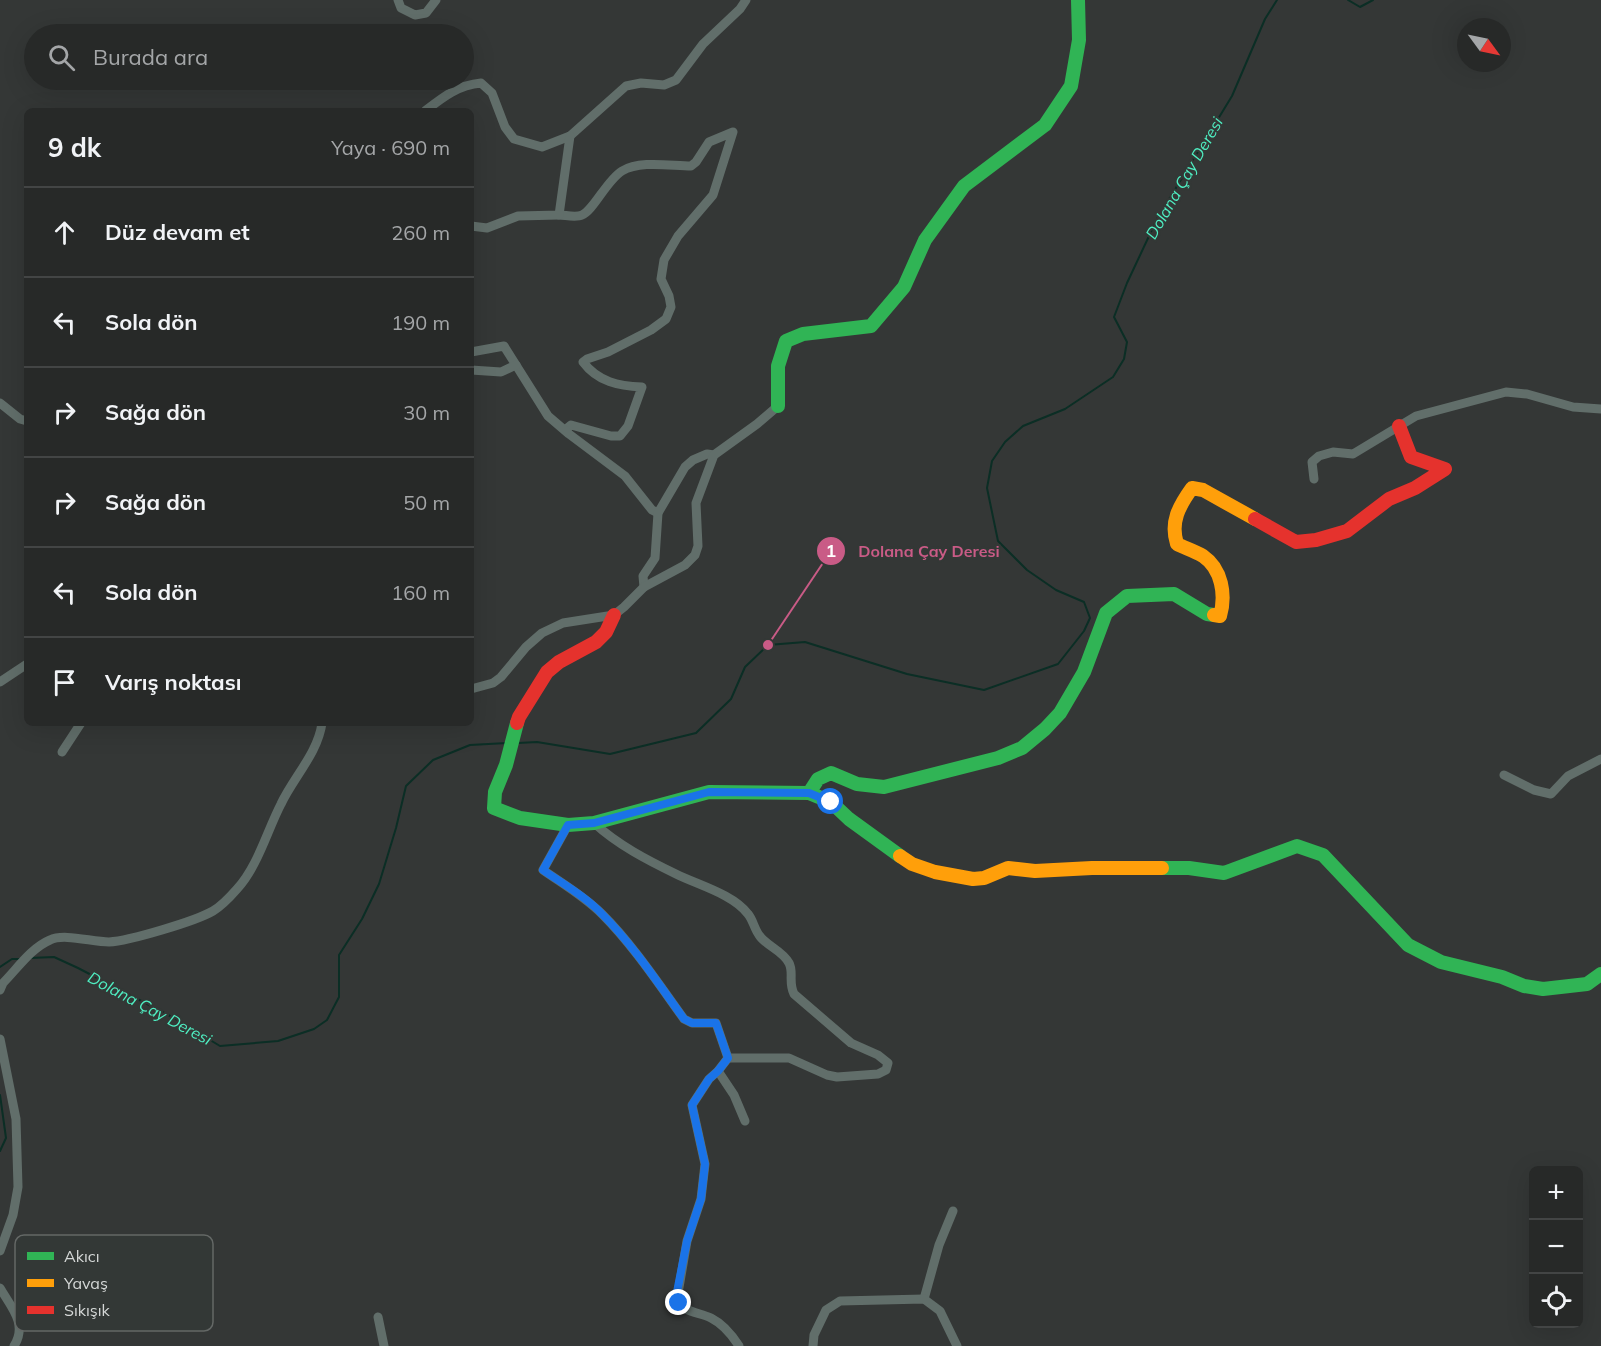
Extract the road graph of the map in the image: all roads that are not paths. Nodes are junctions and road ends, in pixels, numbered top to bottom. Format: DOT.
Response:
graph roads {
  1 [pos="398,0"];
  2 [pos="436,0"];
  3 [pos="746,0"];
  4 [pos="1078,0"];
  5 [pos="474,83"];
  6 [pos="455,90"];
  7 [pos="429,108"];
  8 [pos="570,136"];
  9 [pos="559,215"];
  10 [pos="474,226"];
  11 [pos="474,351"];
  12 [pos="516,365"];
  13 [pos="474,370"];
  14 [pos="0,403"];
  15 [pos="778,406"];
  16 [pos="1601,409"];
  17 [pos="24,420"];
  18 [pos="1399,426"];
  19 [pos="565,430"];
  20 [pos="714,455"];
  21 [pos="1314,479"];
  22 [pos="658,513"];
  23 [pos="644,586"];
  24 [pos="614,615"];
  25 [pos="24,666"];
  26 [pos="0,682"];
  27 [pos="474,688"];
  28 [pos="79,726"];
  29 [pos="321,726"];
  30 [pos="62,752"];
  31 [pos="1601,759"];
  32 [pos="1504,775"];
  33 [pos="809,793"];
  34 [pos="594,823"];
  35 [pos="568,825"];
  36 [pos="1601,974"];
  37 [pos="0,990"];
  38 [pos="0,1039"];
  39 [pos="728,1058"];
  40 [pos="718,1071"];
  41 [pos="745,1121"];
  42 [pos="953,1211"];
  43 [pos="0,1251"];
  44 [pos="0,1288"];
  45 [pos="924,1299"];
  46 [pos="15,1313"];
  47 [pos="378,1317"];
  48 [pos="19,1331"];
  49 [pos="14,1346"];
  50 [pos="384,1346"];
  51 [pos="739,1346"];
  52 [pos="813,1346"];
  53 [pos="957,1346"];
  1 -- 2 [label="street"];
  3 -- 8 [label="street"];
  4 -- 15 [label="street"];
  5 -- 8 [label="street"];
  6 -- 7 [label="street"];
  8 -- 9 [label="street"];
  9 -- 10 [label="street"];
  9 -- 19 [label="street"];
  11 -- 12 [label="street"];
  12 -- 13 [label="street"];
  12 -- 19 [label="street"];
  14 -- 17 [label="street"];
  15 -- 20 [label="street"];
  16 -- 18 [label="street"];
  18 -- 21 [label="street"];
  18 -- 33 [label="street"];
  19 -- 22 [label="street"];
  20 -- 22 [label="street"];
  20 -- 23 [label="street"];
  22 -- 23 [label="street"];
  23 -- 24 [label="street"];
  24 -- 27 [label="street"];
  24 -- 35 [label="street"];
  25 -- 26 [label="street"];
  28 -- 30 [label="street"];
  29 -- 37 [label="street"];
  31 -- 32 [label="street"];
  33 -- 34 [label="street"];
  33 -- 36 [label="street"];
  34 -- 35 [label="street"];
  34 -- 39 [label="street"];
  35 -- 39 [label="street"];
  38 -- 43 [label="street"];
  39 -- 40 [label="street"];
  40 -- 41 [label="street"];
  40 -- 51 [label="street"];
  42 -- 45 [label="street"];
  44 -- 46 [label="street"];
  45 -- 52 [label="street"];
  45 -- 53 [label="street"];
  47 -- 50 [label="street"];
  48 -- 49 [label="street"];
}
